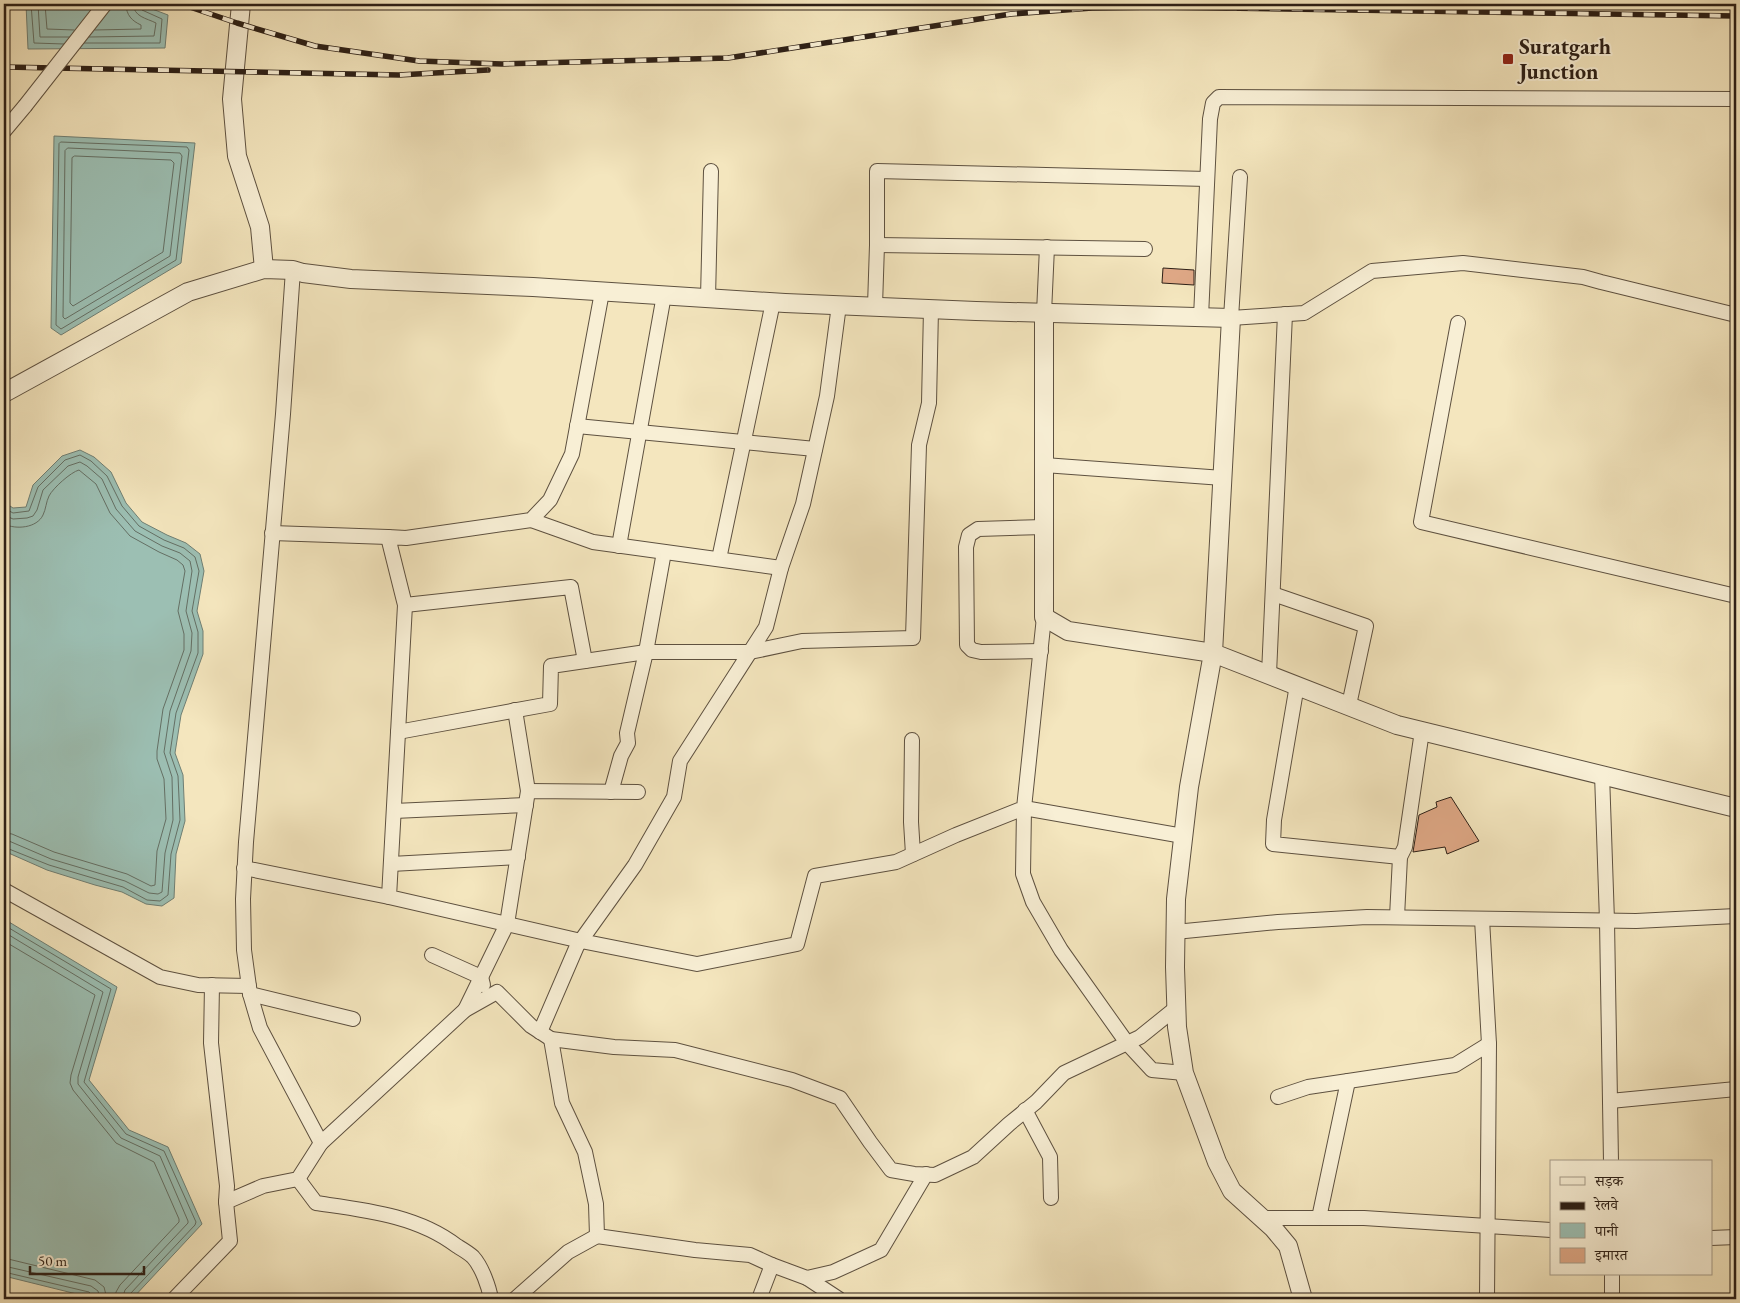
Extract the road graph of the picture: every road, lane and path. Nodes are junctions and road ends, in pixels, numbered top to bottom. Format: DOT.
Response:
graph roads {
  1 [pos="105,4"];
  2 [pos="241,4"];
  3 [pos="1736,99"];
  4 [pos="4,131"];
  5 [pos="711,170"];
  6 [pos="1240,177"];
  7 [pos="1207,179"];
  8 [pos="877,245"];
  9 [pos="1047,247"];
  10 [pos="1145,249"];
  11 [pos="264,269"];
  12 [pos="293,270"];
  13 [pos="602,292"];
  14 [pos="664,296"];
  15 [pos="708,298"];
  16 [pos="772,302"];
  17 [pos="839,305"];
  18 [pos="875,306"];
  19 [pos="931,309"];
  20 [pos="1044,313"];
  21 [pos="1285,314"];
  22 [pos="1736,315"];
  23 [pos="1201,317"];
  24 [pos="1231,318"];
  25 [pos="1458,323"];
  26 [pos="4,393"];
  27 [pos="577,426"];
  28 [pos="639,432"];
  29 [pos="744,442"];
  30 [pos="815,450"];
  31 [pos="1044,465"];
  32 [pos="1223,478"];
  33 [pos="531,520"];
  34 [pos="1044,527"];
  35 [pos="272,533"];
  36 [pos="388,537"];
  37 [pos="619,546"];
  38 [pos="664,552"];
  39 [pos="720,559"];
  40 [pos="781,568"];
  41 [pos="1273,594"];
  42 [pos="1736,596"];
  43 [pos="405,605"];
  44 [pos="1044,617"];
  45 [pos="1041,650"];
  46 [pos="646,652"];
  47 [pos="750,652"];
  48 [pos="1213,653"];
  49 [pos="585,661"];
  50 [pos="1269,674"];
  51 [pos="1297,685"];
  52 [pos="1349,705"];
  53 [pos="515,710"];
  54 [pos="1422,730"];
  55 [pos="398,732"];
  56 [pos="912,740"];
  57 [pos="1602,774"];
  58 [pos="611,792"];
  59 [pos="638,792"];
  60 [pos="527,798"];
  61 [pos="1024,808"];
  62 [pos="1736,808"];
  63 [pos="394,811"];
  64 [pos="1183,836"];
  65 [pos="913,854"];
  66 [pos="518,857"];
  67 [pos="1400,857"];
  68 [pos="391,864"];
  69 [pos="244,868"];
  70 [pos="4,890"];
  71 [pos="390,897"];
  72 [pos="1736,916"];
  73 [pos="1397,917"];
  74 [pos="1482,919"];
  75 [pos="1607,921"];
  76 [pos="507,924"];
  77 [pos="1175,932"];
  78 [pos="581,941"];
  79 [pos="432,955"];
  80 [pos="481,977"];
  81 [pos="212,985"];
  82 [pos="249,990"];
  83 [pos="486,998"];
  84 [pos="1176,1008"];
  85 [pos="465,1010"];
  86 [pos="353,1018"];
  87 [pos="545,1036"];
  88 [pos="1128,1043"];
  89 [pos="1489,1044"];
  90 [pos="1184,1073"];
  91 [pos="1348,1081"];
  92 [pos="1736,1089"];
  93 [pos="1278,1097"];
  94 [pos="1610,1100"];
  95 [pos="1025,1110"];
  96 [pos="321,1144"];
  97 [pos="1612,1160"];
  98 [pos="926,1174"];
  99 [pos="298,1179"];
  100 [pos="1051,1198"];
  101 [pos="226,1202"];
  102 [pos="1262,1218"];
  103 [pos="1319,1218"];
  104 [pos="1488,1226"];
  105 [pos="1550,1230"];
  106 [pos="597,1236"];
  107 [pos="1736,1237"];
  108 [pos="1712,1238"];
  109 [pos="772,1265"];
  110 [pos="1612,1276"];
  111 [pos="807,1278"];
  112 [pos="174,1299"];
  113 [pos="491,1299"];
  114 [pos="515,1299"];
  115 [pos="759,1299"];
  116 [pos="839,1299"];
  117 [pos="1303,1299"];
  118 [pos="1488,1299"];
  119 [pos="1612,1299"];
  1 -- 4 [label="street, bridge"];
  2 -- 11 [label="street"];
  3 -- 7 [label="street"];
  5 -- 15 [label="street"];
  6 -- 24 [label="street"];
  7 -- 8 [label="street"];
  7 -- 23 [label="street"];
  8 -- 9 [label="street"];
  8 -- 18 [label="street"];
  9 -- 10 [label="street"];
  9 -- 20 [label="street"];
  11 -- 12 [label="street"];
  11 -- 26 [label="street"];
  12 -- 13 [label="street"];
  12 -- 35 [label="street"];
  13 -- 14 [label="street"];
  13 -- 27 [label="street"];
  14 -- 15 [label="street"];
  14 -- 28 [label="street"];
  15 -- 16 [label="street"];
  16 -- 17 [label="street"];
  16 -- 29 [label="street"];
  17 -- 18 [label="street"];
  17 -- 30 [label="street"];
  18 -- 19 [label="street"];
  19 -- 20 [label="street"];
  19 -- 47 [label="street"];
  20 -- 23 [label="street"];
  20 -- 31 [label="street"];
  21 -- 22 [label="street"];
  21 -- 24 [label="street"];
  21 -- 41 [label="street"];
  23 -- 24 [label="street"];
  24 -- 32 [label="street"];
  25 -- 42 [label="street"];
  27 -- 28 [label="street"];
  27 -- 33 [label="street"];
  28 -- 29 [label="street"];
  28 -- 37 [label="street"];
  29 -- 30 [label="street"];
  29 -- 39 [label="street"];
  30 -- 40 [label="street"];
  31 -- 32 [label="street"];
  31 -- 34 [label="street"];
  32 -- 48 [label="street"];
  33 -- 36 [label="street"];
  33 -- 37 [label="street"];
  34 -- 44 [label="street"];
  34 -- 45 [label="street"];
  35 -- 36 [label="street"];
  35 -- 69 [label="street"];
  36 -- 43 [label="street"];
  37 -- 38 [label="street"];
  38 -- 39 [label="street"];
  38 -- 46 [label="street"];
  39 -- 40 [label="street"];
  40 -- 47 [label="street"];
  41 -- 50 [label="street"];
  41 -- 52 [label="street"];
  43 -- 49 [label="street"];
  43 -- 55 [label="street"];
  44 -- 45 [label="street"];
  44 -- 48 [label="street"];
  45 -- 61 [label="street"];
  46 -- 47 [label="street"];
  46 -- 49 [label="street"];
  46 -- 58 [label="street"];
  47 -- 78 [label="street"];
  48 -- 50 [label="street"];
  48 -- 64 [label="street"];
  49 -- 53 [label="street"];
  50 -- 51 [label="street"];
  51 -- 52 [label="street"];
  51 -- 67 [label="street"];
  52 -- 54 [label="street"];
  53 -- 55 [label="street"];
  53 -- 60 [label="street"];
  54 -- 57 [label="street"];
  54 -- 67 [label="street"];
  55 -- 63 [label="street"];
  56 -- 65 [label="street"];
  57 -- 62 [label="street"];
  57 -- 75 [label="street"];
  58 -- 59 [label="street"];
  58 -- 60 [label="street"];
  60 -- 63 [label="street"];
  60 -- 66 [label="street"];
  61 -- 64 [label="street"];
  61 -- 65 [label="street"];
  61 -- 88 [label="street"];
  63 -- 68 [label="street"];
  64 -- 77 [label="street"];
  65 -- 78 [label="street"];
  66 -- 68 [label="street"];
  66 -- 76 [label="street"];
  67 -- 73 [label="street"];
  68 -- 71 [label="street"];
  69 -- 71 [label="street"];
  69 -- 82 [label="street"];
  70 -- 81 [label="street"];
  71 -- 76 [label="street"];
  72 -- 75 [label="street"];
  73 -- 74 [label="street"];
  73 -- 77 [label="street"];
  74 -- 75 [label="street"];
  74 -- 89 [label="street"];
  75 -- 94 [label="street"];
  76 -- 78 [label="street"];
  76 -- 80 [label="street"];
  77 -- 84 [label="street"];
  78 -- 87 [label="street"];
  79 -- 80 [label="street"];
  80 -- 83 [label="street"];
  80 -- 85 [label="street"];
  81 -- 82 [label="street"];
  81 -- 101 [label="street"];
  82 -- 86 [label="street"];
  82 -- 96 [label="street"];
  83 -- 85 [label="street"];
  83 -- 87 [label="street"];
  84 -- 88 [label="street"];
  84 -- 90 [label="street"];
  85 -- 96 [label="street"];
  87 -- 98 [label="street"];
  87 -- 106 [label="street"];
  88 -- 90 [label="street"];
  88 -- 95 [label="street"];
  89 -- 91 [label="street"];
  89 -- 104 [label="street"];
  90 -- 102 [label="street"];
  91 -- 93 [label="street"];
  91 -- 103 [label="street"];
  92 -- 94 [label="street"];
  94 -- 97 [label="street"];
  95 -- 98 [label="street"];
  95 -- 100 [label="street"];
  96 -- 99 [label="street"];
  98 -- 111 [label="street"];
  99 -- 101 [label="street"];
  99 -- 113 [label="street"];
  101 -- 112 [label="street"];
  102 -- 103 [label="street"];
  102 -- 117 [label="street"];
  103 -- 104 [label="street"];
  104 -- 105 [label="street"];
  104 -- 118 [label="street"];
  106 -- 109 [label="street"];
  106 -- 114 [label="street"];
  107 -- 108 [label="street"];
  109 -- 111 [label="street"];
  109 -- 115 [label="street"];
  110 -- 119 [label="street"];
  111 -- 116 [label="street"];
}
